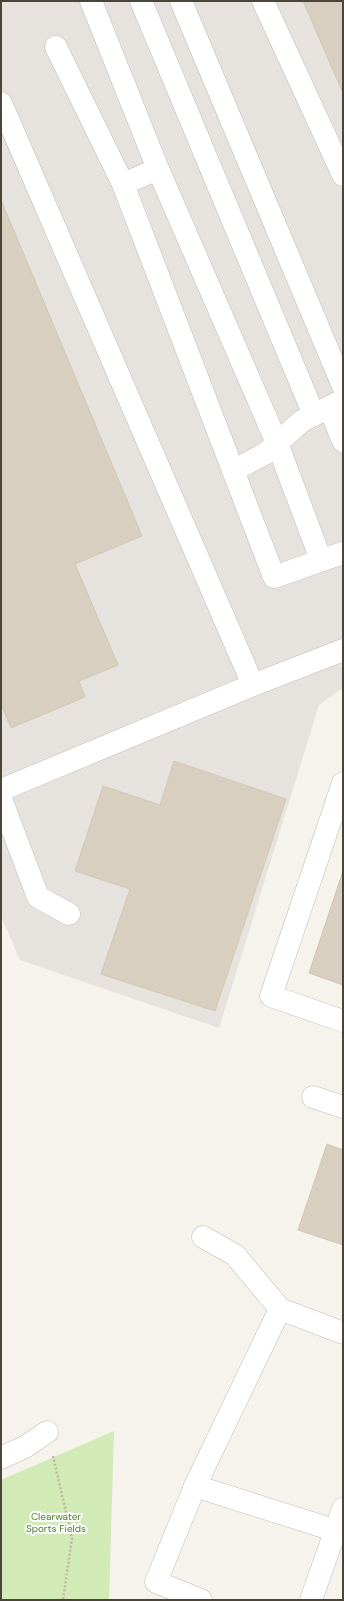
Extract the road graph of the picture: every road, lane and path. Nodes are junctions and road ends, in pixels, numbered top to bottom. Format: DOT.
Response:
graph roads {
  1 [pos="91,1"];
  2 [pos="141,1"];
  3 [pos="181,1"];
  4 [pos="264,1"];
  5 [pos="56,47"];
  6 [pos="1,103"];
  7 [pos="158,169"];
  8 [pos="343,175"];
  9 [pos="123,184"];
  10 [pos="343,386"];
  11 [pos="329,407"];
  12 [pos="343,441"];
  13 [pos="277,443"];
  14 [pos="233,471"];
  15 [pos="343,553"];
  16 [pos="321,560"];
  17 [pos="343,650"];
  18 [pos="253,685"];
  19 [pos="343,783"];
  20 [pos="1,790"];
  21 [pos="1,799"];
  22 [pos="69,914"];
  23 [pos="343,1021"];
  24 [pos="313,1097"];
  25 [pos="343,1107"];
  26 [pos="203,1237"];
  27 [pos="280,1309"];
  28 [pos="343,1333"];
  29 [pos="47,1432"];
  30 [pos="1,1458"];
  31 [pos="195,1486"];
  32 [pos="343,1509"];
  33 [pos="339,1532"];
  34 [pos="63,1600"];
  35 [pos="201,1600"];
  36 [pos="311,1600"];
  1 -- 7 [label="lane"];
  2 -- 11 [label="lane"];
  3 -- 10 [label="lane"];
  4 -- 8 [label="lane"];
  5 -- 9 [label="lane"];
  6 -- 18 [label="lane"];
  7 -- 9 [label="lane"];
  7 -- 13 [label="lane"];
  9 -- 14 [label="lane"];
  11 -- 12 [label="lane"];
  11 -- 13 [label="lane"];
  13 -- 14 [label="lane"];
  13 -- 16 [label="lane"];
  14 -- 16 [label="lane"];
  15 -- 16 [label="lane"];
  17 -- 18 [label="lane"];
  18 -- 20 [label="lane"];
  19 -- 23 [label="lane"];
  21 -- 22 [label="lane"];
  24 -- 25 [label="lane"];
  26 -- 27 [label="lane"];
  27 -- 28 [label="lane"];
  27 -- 31 [label="lane"];
  29 -- 30 [label="lane"];
  29 -- 34 [label="path"];
  31 -- 33 [label="lane"];
  31 -- 35 [label="lane"];
  32 -- 33 [label="lane"];
  33 -- 36 [label="lane"];
}
